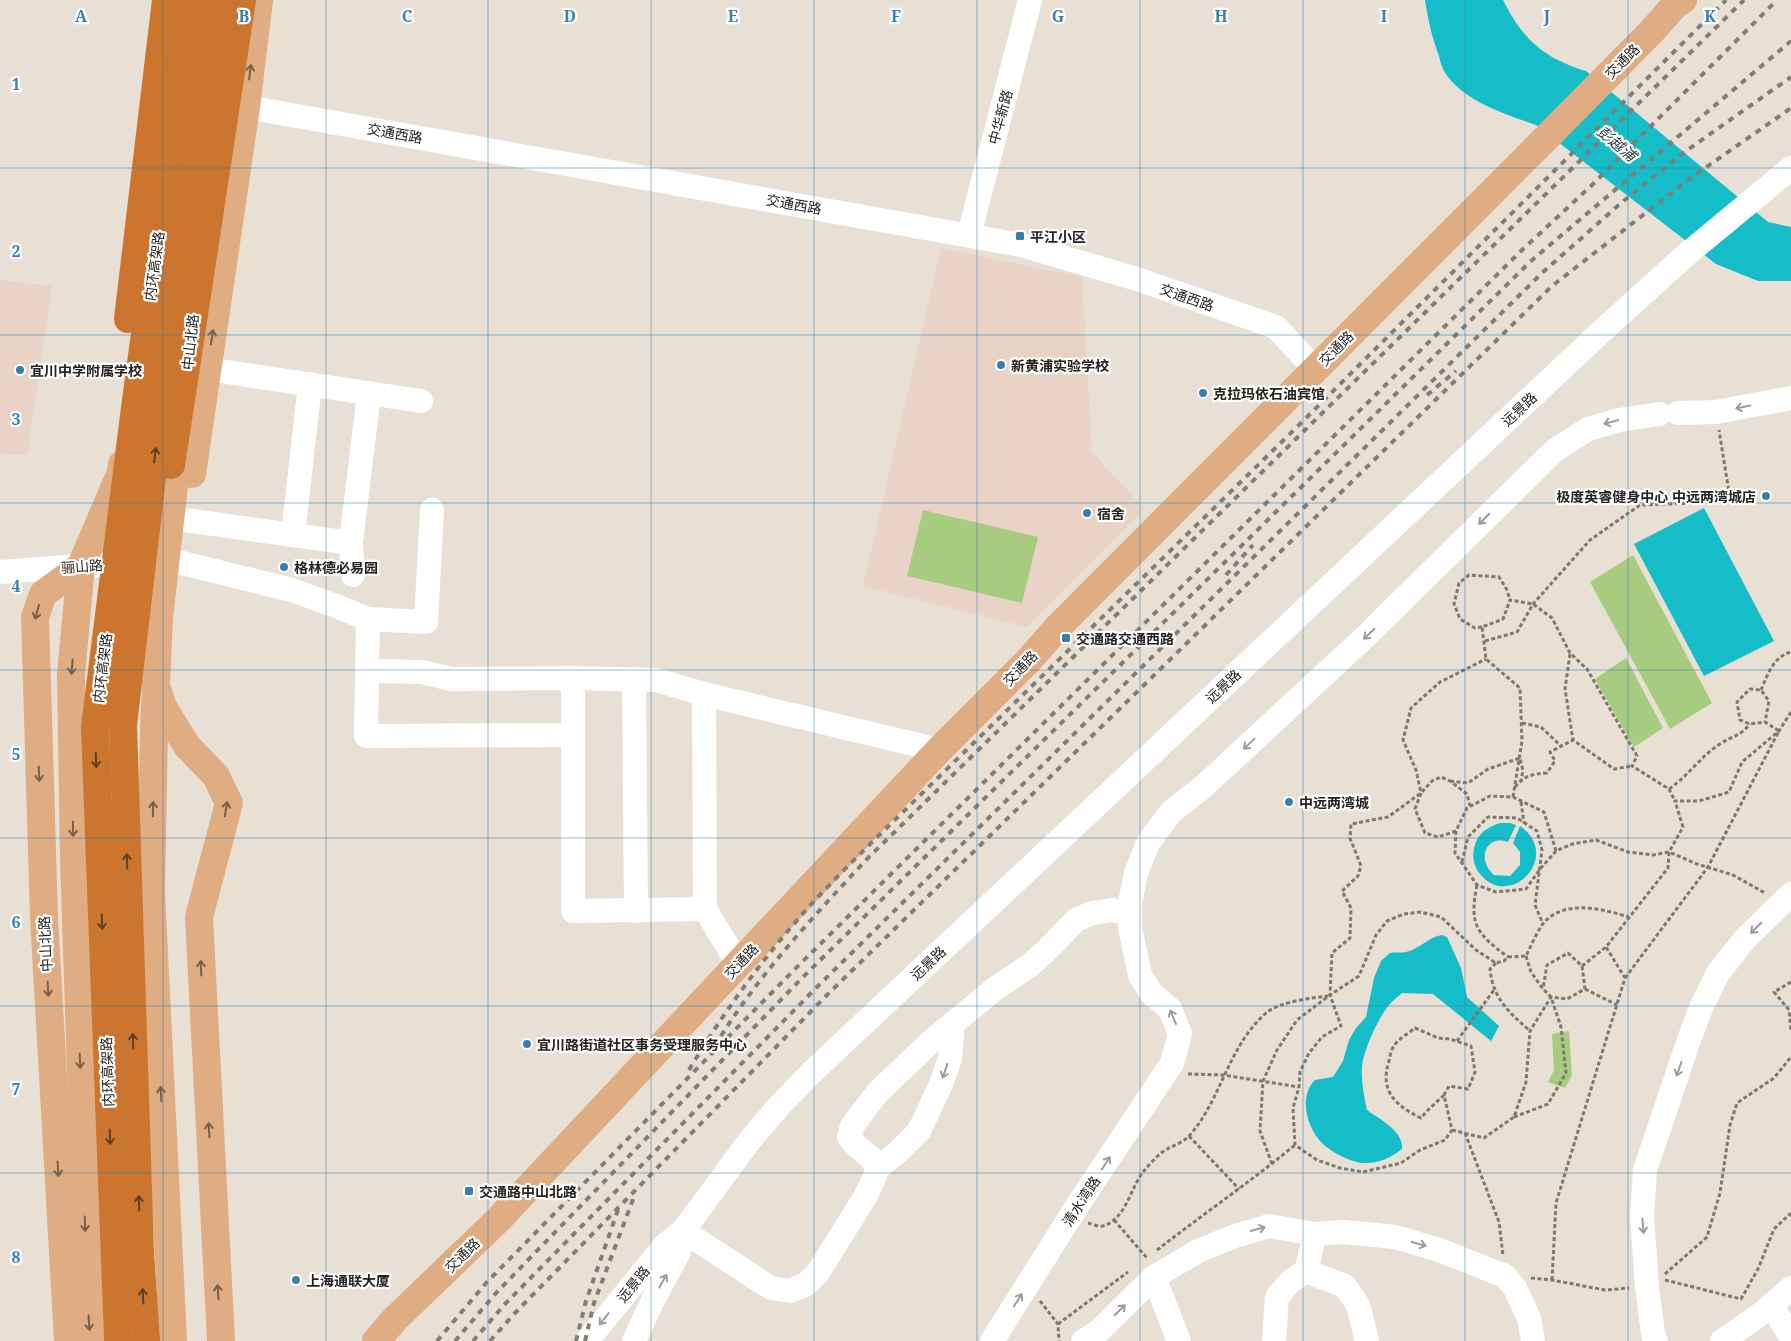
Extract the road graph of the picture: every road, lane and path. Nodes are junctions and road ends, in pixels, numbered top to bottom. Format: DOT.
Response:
graph roads {
  1 [pos="166,0"];
  2 [pos="178,0"];
  3 [pos="190,0"];
  4 [pos="216,0"];
  5 [pos="233,0"];
  6 [pos="242,0"];
  7 [pos="259,0"];
  8 [pos="1030,0"];
  9 [pos="1678,2"];
  10 [pos="246,107"];
  11 [pos="238,158"];
  12 [pos="1791,168"];
  13 [pos="209,188"];
  14 [pos="969,235"];
  15 [pos="207,369"];
  16 [pos="1315,369"];
  17 [pos="310,384"];
  18 [pos="368,393"];
  19 [pos="1791,398"];
  20 [pos="421,401"];
  21 [pos="1716,412"];
  22 [pos="189,435"];
  23 [pos="432,510"];
  24 [pos="185,520"];
  25 [pos="293,535"];
  26 [pos="351,543"];
  27 [pos="171,561"];
  28 [pos="81,566"];
  29 [pos="0,572"];
  30 [pos="353,574"];
  31 [pos="1510,600"];
  32 [pos="1533,604"];
  33 [pos="368,620"];
  34 [pos="1482,627"];
  35 [pos="1485,641"];
  36 [pos="1791,652"];
  37 [pos="1570,653"];
  38 [pos="1486,659"];
  39 [pos="367,671"];
  40 [pos="573,678"];
  41 [pos="634,679"];
  42 [pos="156,685"];
  43 [pos="1761,690"];
  44 [pos="704,694"];
  45 [pos="1791,712"];
  46 [pos="1765,722"];
  47 [pos="1522,723"];
  48 [pos="1750,724"];
  49 [pos="123,725"];
  50 [pos="95,727"];
  51 [pos="1779,731"];
  52 [pos="573,735"];
  53 [pos="1573,740"];
  54 [pos="1561,746"];
  55 [pos="939,750"];
  56 [pos="1520,758"];
  57 [pos="1632,766"];
  58 [pos="1521,780"];
  59 [pos="1450,781"];
  60 [pos="1514,788"];
  61 [pos="1669,789"];
  62 [pos="1421,793"];
  63 [pos="1513,797"];
  64 [pos="1521,801"];
  65 [pos="1675,801"];
  66 [pos="1470,806"];
  67 [pos="1524,823"];
  68 [pos="1456,831"];
  69 [pos="1556,851"];
  70 [pos="1669,852"];
  71 [pos="1462,862"];
  72 [pos="1708,867"];
  73 [pos="1540,868"];
  74 [pos="1477,885"];
  75 [pos="1787,898"];
  76 [pos="705,909"];
  77 [pos="636,911"];
  78 [pos="1130,914"];
  79 [pos="1629,917"];
  80 [pos="1543,924"];
  81 [pos="1606,947"];
  82 [pos="1526,956"];
  83 [pos="1508,957"];
  84 [pos="1496,963"];
  85 [pos="738,964"];
  86 [pos="1582,966"];
  87 [pos="1625,978"];
  88 [pos="1791,982"];
  89 [pos="1494,989"];
  90 [pos="1543,989"];
  91 [pos="1585,989"];
  92 [pos="1330,995"];
  93 [pos="1551,997"];
  94 [pos="1617,1005"];
  95 [pos="953,1024"];
  96 [pos="1791,1030"];
  97 [pos="1530,1031"];
  98 [pos="1458,1041"];
  99 [pos="1791,1057"];
  100 [pos="1168,1068"];
  101 [pos="1223,1075"];
  102 [pos="1263,1081"];
  103 [pos="1299,1087"];
  104 [pos="1444,1096"];
  105 [pos="1514,1117"];
  106 [pos="1452,1130"];
  107 [pos="1465,1133"];
  108 [pos="1190,1136"];
  109 [pos="1295,1145"];
  110 [pos="1272,1164"];
  111 [pos="878,1168"];
  112 [pos="1239,1189"];
  113 [pos="1791,1213"];
  114 [pos="1071,1216"];
  115 [pos="1114,1220"];
  116 [pos="683,1231"];
  117 [pos="1315,1234"];
  118 [pos="1155,1252"];
  119 [pos="1132,1269"];
  120 [pos="1147,1270"];
  121 [pos="1306,1271"];
  122 [pos="1506,1276"];
  123 [pos="1552,1280"];
  124 [pos="1028,1284"];
  125 [pos="1647,1287"];
  126 [pos="1791,1288"];
  127 [pos="1771,1305"];
  128 [pos="1058,1324"];
  129 [pos="1791,1336"];
  130 [pos="1655,1337"];
  131 [pos="997,1340"];
  132 [pos="68,1341"];
  133 [pos="90,1341"];
  134 [pos="118,1341"];
  135 [pos="146,1341"];
  136 [pos="173,1341"];
  137 [pos="221,1341"];
  138 [pos="376,1341"];
  139 [pos="587,1341"];
  140 [pos="634,1341"];
  141 [pos="1058,1341"];
  142 [pos="1083,1341"];
  143 [pos="1179,1341"];
  144 [pos="1274,1341"];
  145 [pos="1367,1341"];
  146 [pos="1533,1341"];
  147 [pos="1722,1341"];
  1 -- 50 [label="highway"];
  2 -- 28 [label="main road"];
  3 -- 50 [label="highway, 内环高架路"];
  49 -- 4 [label="highway, 内环高架路, one-way"];
  5 -- 13 [label="main road, 中山北路"];
  6 -- 49 [label="highway"];
  10 -- 7 [label="main road, one-way"];
  8 -- 14 [label="street, 中华新路"];
  9 -- 16 [label="main road, 交通路"];
  10 -- 11 [label="main road"];
  10 -- 14 [label="street, 交通西路"];
  11 -- 13 [label="main road"];
  15 -- 11 [label="main road, one-way"];
  12 -- 116 [label="street, 远景路"];
  13 -- 22 [label="main road, 中山北路"];
  14 -- 16 [label="street, 交通西路"];
  15 -- 17 [label="street"];
  15 -- 22 [label="main road"];
  16 -- 55 [label="main road, 交通路"];
  17 -- 18 [label="street"];
  17 -- 25 [label="street"];
  18 -- 20 [label="street"];
  18 -- 26 [label="street"];
  19 -- 21 [label="street, 清水湾路, one-way"];
  21 -- 32 [label="path"];
  21 -- 78 [label="street, 清水湾路, one-way"];
  22 -- 24 [label="main road"];
  22 -- 27 [label="main road, 中山北路"];
  23 -- 33 [label="street"];
  24 -- 25 [label="street"];
  24 -- 27 [label="main road"];
  25 -- 26 [label="street"];
  26 -- 30 [label="street"];
  27 -- 28 [label="street, 骊山路"];
  27 -- 33 [label="street, 骊山路"];
  27 -- 42 [label="main road"];
  28 -- 29 [label="street, 骊山路"];
  28 -- 132 [label="main road, 中山北路, one-way"];
  28 -- 133 [label="main road, one-way"];
  31 -- 32 [label="path"];
  31 -- 34 [label="path"];
  31 -- 34 [label="path"];
  32 -- 35 [label="path"];
  32 -- 37 [label="path"];
  33 -- 39 [label="street"];
  34 -- 35 [label="path"];
  35 -- 38 [label="path"];
  36 -- 43 [label="path"];
  37 -- 53 [label="path"];
  37 -- 57 [label="path"];
  38 -- 47 [label="path"];
  38 -- 62 [label="path"];
  39 -- 40 [label="street"];
  39 -- 52 [label="street"];
  40 -- 41 [label="street"];
  40 -- 52 [label="street"];
  41 -- 44 [label="street"];
  41 -- 77 [label="street"];
  136 -- 42 [label="main road, one-way"];
  137 -- 42 [label="main road, one-way"];
  43 -- 46 [label="path"];
  43 -- 48 [label="path"];
  44 -- 55 [label="street"];
  44 -- 76 [label="street"];
  45 -- 51 [label="path"];
  46 -- 48 [label="path"];
  46 -- 51 [label="path"];
  47 -- 54 [label="path"];
  47 -- 56 [label="path"];
  48 -- 61 [label="path"];
  135 -- 49 [label="highway, 内环高架路, one-way"];
  50 -- 134 [label="highway, 内环高架路, one-way"];
  51 -- 65 [label="path"];
  51 -- 72 [label="path"];
  52 -- 77 [label="street"];
  53 -- 54 [label="path"];
  53 -- 57 [label="path"];
  54 -- 58 [label="path"];
  55 -- 85 [label="main road, 交通路"];
  56 -- 58 [label="path"];
  56 -- 59 [label="path"];
  56 -- 60 [label="path"];
  57 -- 61 [label="path"];
  58 -- 60 [label="path"];
  59 -- 62 [label="path"];
  59 -- 66 [label="path"];
  60 -- 63 [label="path"];
  61 -- 65 [label="path"];
  62 -- 68 [label="path"];
  62 -- 92 [label="path"];
  63 -- 64 [label="path"];
  63 -- 66 [label="path"];
  64 -- 67 [label="path"];
  64 -- 69 [label="path"];
  65 -- 70 [label="path"];
  66 -- 68 [label="path"];
  67 -- 71 [label="path"];
  67 -- 73 [label="path"];
  68 -- 71 [label="path"];
  69 -- 70 [label="path"];
  69 -- 73 [label="path"];
  70 -- 72 [label="path"];
  70 -- 79 [label="path"];
  71 -- 74 [label="path"];
  72 -- 75 [label="path"];
  72 -- 87 [label="path"];
  73 -- 74 [label="path"];
  73 -- 80 [label="path"];
  74 -- 83 [label="path"];
  75 -- 125 [label="street, one-way"];
  76 -- 77 [label="street"];
  76 -- 85 [label="street"];
  78 -- 95 [label="street"];
  100 -- 78 [label="street, 清水湾路, one-way"];
  79 -- 80 [label="path"];
  79 -- 81 [label="path"];
  80 -- 82 [label="path"];
  81 -- 86 [label="path"];
  81 -- 87 [label="path"];
  82 -- 83 [label="path"];
  82 -- 90 [label="path"];
  83 -- 84 [label="path"];
  84 -- 89 [label="path"];
  84 -- 92 [label="path"];
  85 -- 138 [label="main road, 交通路"];
  86 -- 90 [label="path"];
  86 -- 91 [label="path"];
  87 -- 94 [label="path"];
  88 -- 96 [label="path"];
  89 -- 97 [label="path"];
  89 -- 98 [label="path"];
  90 -- 93 [label="path"];
  91 -- 93 [label="path"];
  91 -- 94 [label="path"];
  92 -- 101 [label="path"];
  92 -- 102 [label="path"];
  92 -- 103 [label="path"];
  93 -- 97 [label="path"];
  93 -- 105 [label="path"];
  94 -- 123 [label="path"];
  95 -- 111 [label="street, one-way"];
  95 -- 111 [label="street"];
  97 -- 105 [label="path"];
  98 -- 104 [label="path"];
  98 -- 104 [label="path"];
  99 -- 113 [label="path"];
  100 -- 101 [label="path"];
  114 -- 100 [label="street, 清水湾路, one-way"];
  101 -- 102 [label="path"];
  101 -- 108 [label="path"];
  102 -- 103 [label="path"];
  102 -- 110 [label="path"];
  103 -- 109 [label="path"];
  104 -- 106 [label="path"];
  105 -- 107 [label="path"];
  106 -- 107 [label="path"];
  106 -- 109 [label="path"];
  107 -- 122 [label="path"];
  108 -- 112 [label="path"];
  108 -- 115 [label="path"];
  109 -- 110 [label="path"];
  110 -- 112 [label="path"];
  111 -- 116 [label="street"];
  112 -- 118 [label="path"];
  114 -- 115 [label="path"];
  114 -- 124 [label="street, 清水湾路"];
  115 -- 120 [label="path"];
  116 -- 139 [label="street, 远景路, one-way"];
  140 -- 116 [label="street, 远景路, one-way"];
  120 -- 117 [label="street, one-way"];
  117 -- 121 [label="street"];
  117 -- 122 [label="street, one-way"];
  119 -- 128 [label="path"];
  142 -- 120 [label="street, one-way"];
  120 -- 143 [label="street"];
  121 -- 144 [label="street"];
  121 -- 145 [label="street"];
  122 -- 123 [label="path"];
  122 -- 146 [label="street"];
  123 -- 125 [label="path"];
  124 -- 128 [label="path"];
  131 -- 124 [label="street, 清水湾路, one-way"];
  125 -- 130 [label="street"];
  126 -- 127 [label="street"];
  127 -- 129 [label="street"];
  127 -- 147 [label="street"];
  128 -- 141 [label="path"];
}
